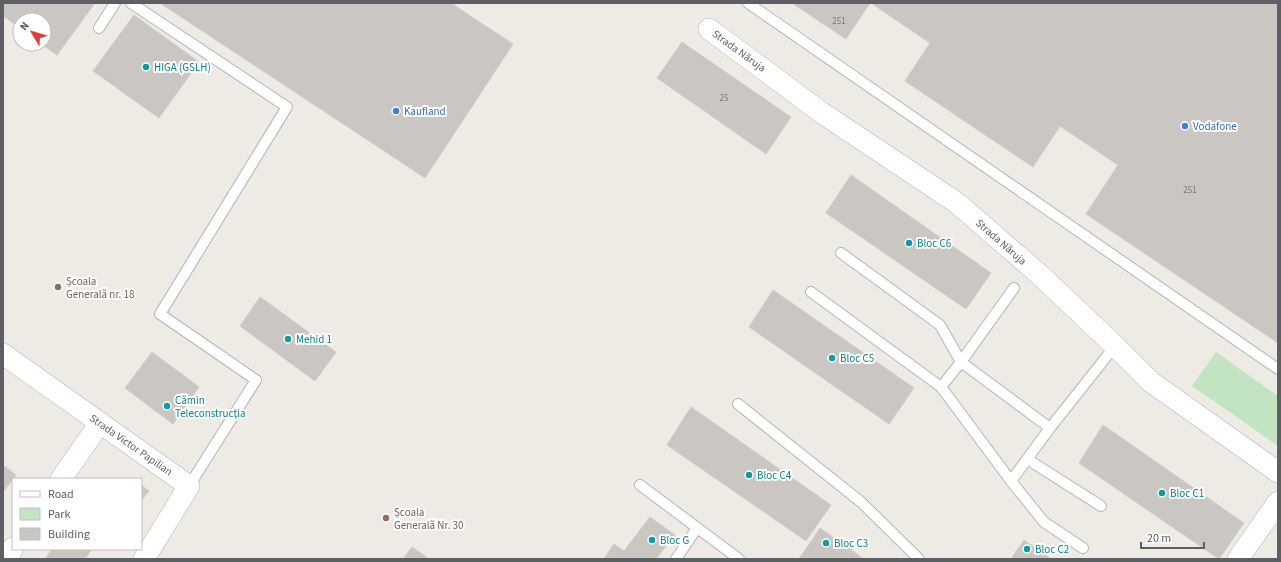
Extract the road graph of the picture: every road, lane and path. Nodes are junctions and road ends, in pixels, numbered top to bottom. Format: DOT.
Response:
graph roads {
  1 [pos="115,3"];
  2 [pos="131,3"];
  3 [pos="748,3"];
  4 [pos="99,28"];
  5 [pos="709,29"];
  6 [pos="841,253"];
  7 [pos="1014,288"];
  8 [pos="811,292"];
  9 [pos="1115,346"];
  10 [pos="3,354"];
  11 [pos="961,362"];
  12 [pos="1278,369"];
  13 [pos="941,387"];
  14 [pos="738,404"];
  15 [pos="100,423"];
  16 [pos="1050,428"];
  17 [pos="1026,459"];
  18 [pos="1278,472"];
  19 [pos="62,478"];
  20 [pos="1011,481"];
  21 [pos="640,485"];
  22 [pos="189,486"];
  23 [pos="1278,502"];
  24 [pos="1101,506"];
  25 [pos="697,528"];
  26 [pos="1083,548"];
  27 [pos="12,550"];
  28 [pos="6,559"];
  29 [pos="144,559"];
  30 [pos="676,559"];
  31 [pos="739,559"];
  32 [pos="919,559"];
  33 [pos="1238,559"];
  1 -- 4 [label="lane"];
  2 -- 22 [label="lane"];
  3 -- 12 [label="lane"];
  5 -- 9 [label="street, Strada Năruja"];
  6 -- 11 [label="lane"];
  7 -- 11 [label="lane"];
  8 -- 13 [label="lane"];
  9 -- 16 [label="lane"];
  9 -- 18 [label="street, Strada Năruja"];
  10 -- 15 [label="street, Strada Victor Papilian"];
  11 -- 13 [label="lane"];
  11 -- 16 [label="lane"];
  13 -- 20 [label="lane"];
  14 -- 32 [label="lane"];
  15 -- 19 [label="street"];
  15 -- 22 [label="street, Strada Victor Papilian"];
  16 -- 17 [label="lane"];
  17 -- 20 [label="lane"];
  17 -- 24 [label="lane"];
  20 -- 26 [label="lane"];
  21 -- 25 [label="lane"];
  22 -- 29 [label="street"];
  23 -- 33 [label="street"];
  25 -- 30 [label="lane"];
  25 -- 31 [label="lane"];
  27 -- 28 [label="street"];
}
